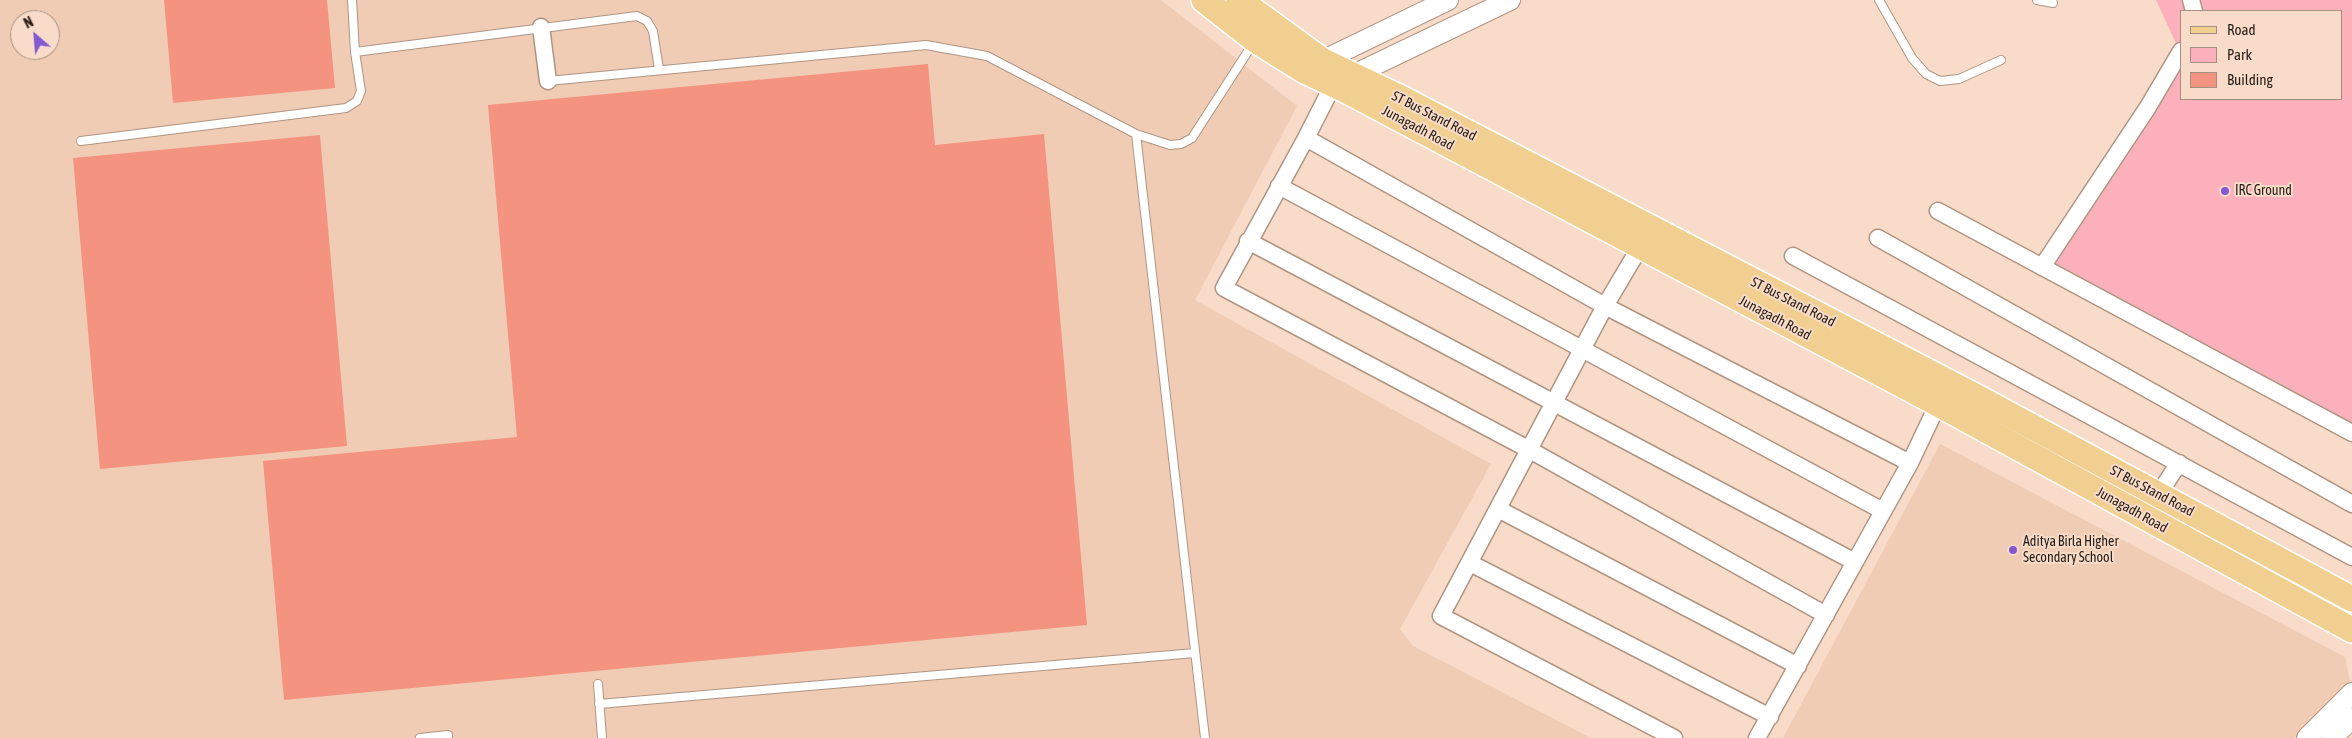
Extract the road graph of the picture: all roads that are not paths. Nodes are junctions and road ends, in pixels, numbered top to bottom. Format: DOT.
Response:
graph roads {
  1 [pos="352,0"];
  2 [pos="1204,0"];
  3 [pos="1448,0"];
  4 [pos="1510,0"];
  5 [pos="1879,0"];
  6 [pos="2037,0"];
  7 [pos="1244,1"];
  8 [pos="2052,3"];
  9 [pos="541,28"];
  10 [pos="1255,40"];
  11 [pos="355,52"];
  12 [pos="2180,53"];
  13 [pos="2001,60"];
  14 [pos="1313,65"];
  15 [pos="659,69"];
  16 [pos="548,81"];
  17 [pos="1343,81"];
  18 [pos="1136,134"];
  19 [pos="1306,138"];
  20 [pos="81,141"];
  21 [pos="1279,186"];
  22 [pos="1938,211"];
  23 [pos="1878,238"];
  24 [pos="1248,241"];
  25 [pos="1640,247"];
  26 [pos="1793,256"];
  27 [pos="2042,266"];
  28 [pos="1605,306"];
  29 [pos="1582,349"];
  30 [pos="1554,402"];
  31 [pos="1938,404"];
  32 [pos="2352,433"];
  33 [pos="1528,449"];
  34 [pos="1910,462"];
  35 [pos="2179,463"];
  36 [pos="2158,495"];
  37 [pos="2352,504"];
  38 [pos="1498,510"];
  39 [pos="1883,511"];
  40 [pos="2352,557"];
  41 [pos="1855,562"];
  42 [pos="1470,563"];
  43 [pos="2352,599"];
  44 [pos="1826,616"];
  45 [pos="2352,630"];
  46 [pos="1195,652"];
  47 [pos="1798,666"];
  48 [pos="598,684"];
  49 [pos="2352,693"];
  50 [pos="599,704"];
  51 [pos="1770,717"];
  52 [pos="2352,718"];
  53 [pos="420,738"];
  54 [pos="448,738"];
  55 [pos="602,738"];
  56 [pos="1205,738"];
  57 [pos="1674,738"];
  58 [pos="1757,738"];
  59 [pos="2307,738"];
  60 [pos="2332,738"];
  1 -- 11 [label="lane"];
  2 -- 10 [label="main road"];
  3 -- 14 [label="street"];
  4 -- 17 [label="street"];
  5 -- 13 [label="lane"];
  6 -- 8 [label="lane"];
  7 -- 14 [label="main road, ST Bus Stand Road"];
  9 -- 11 [label="lane"];
  9 -- 15 [label="lane"];
  9 -- 16 [label="street"];
  10 -- 14 [label="main road"];
  10 -- 18 [label="lane"];
  11 -- 20 [label="lane"];
  12 -- 27 [label="street"];
  14 -- 17 [label="main road, ST Bus Stand Road"];
  15 -- 16 [label="lane"];
  15 -- 18 [label="lane"];
  17 -- 19 [label="street"];
  17 -- 25 [label="main road, Junagadh Road"];
  17 -- 36 [label="main road, ST Bus Stand Road"];
  18 -- 46 [label="lane"];
  19 -- 21 [label="street"];
  19 -- 28 [label="street"];
  21 -- 24 [label="street"];
  21 -- 29 [label="street"];
  22 -- 27 [label="street"];
  23 -- 37 [label="street"];
  24 -- 30 [label="street"];
  24 -- 33 [label="street"];
  25 -- 28 [label="street"];
  25 -- 31 [label="main road, Junagadh Road"];
  26 -- 35 [label="street"];
  27 -- 32 [label="street"];
  28 -- 29 [label="street"];
  28 -- 34 [label="street"];
  29 -- 30 [label="street"];
  29 -- 39 [label="street"];
  30 -- 33 [label="street"];
  30 -- 41 [label="street"];
  31 -- 34 [label="street"];
  31 -- 45 [label="main road, Junagadh Road"];
  33 -- 38 [label="street"];
  33 -- 44 [label="street"];
  34 -- 39 [label="street"];
  35 -- 36 [label="street"];
  35 -- 40 [label="street"];
  36 -- 43 [label="main road, ST Bus Stand Road"];
  38 -- 42 [label="street"];
  38 -- 47 [label="street"];
  39 -- 41 [label="street"];
  41 -- 44 [label="street"];
  42 -- 51 [label="street"];
  42 -- 57 [label="street"];
  44 -- 47 [label="street"];
  46 -- 50 [label="lane"];
  46 -- 56 [label="lane"];
  47 -- 51 [label="street"];
  48 -- 50 [label="lane"];
  49 -- 59 [label="street"];
  50 -- 55 [label="lane"];
  51 -- 58 [label="street"];
  52 -- 60 [label="street"];
  53 -- 54 [label="lane"];
}
